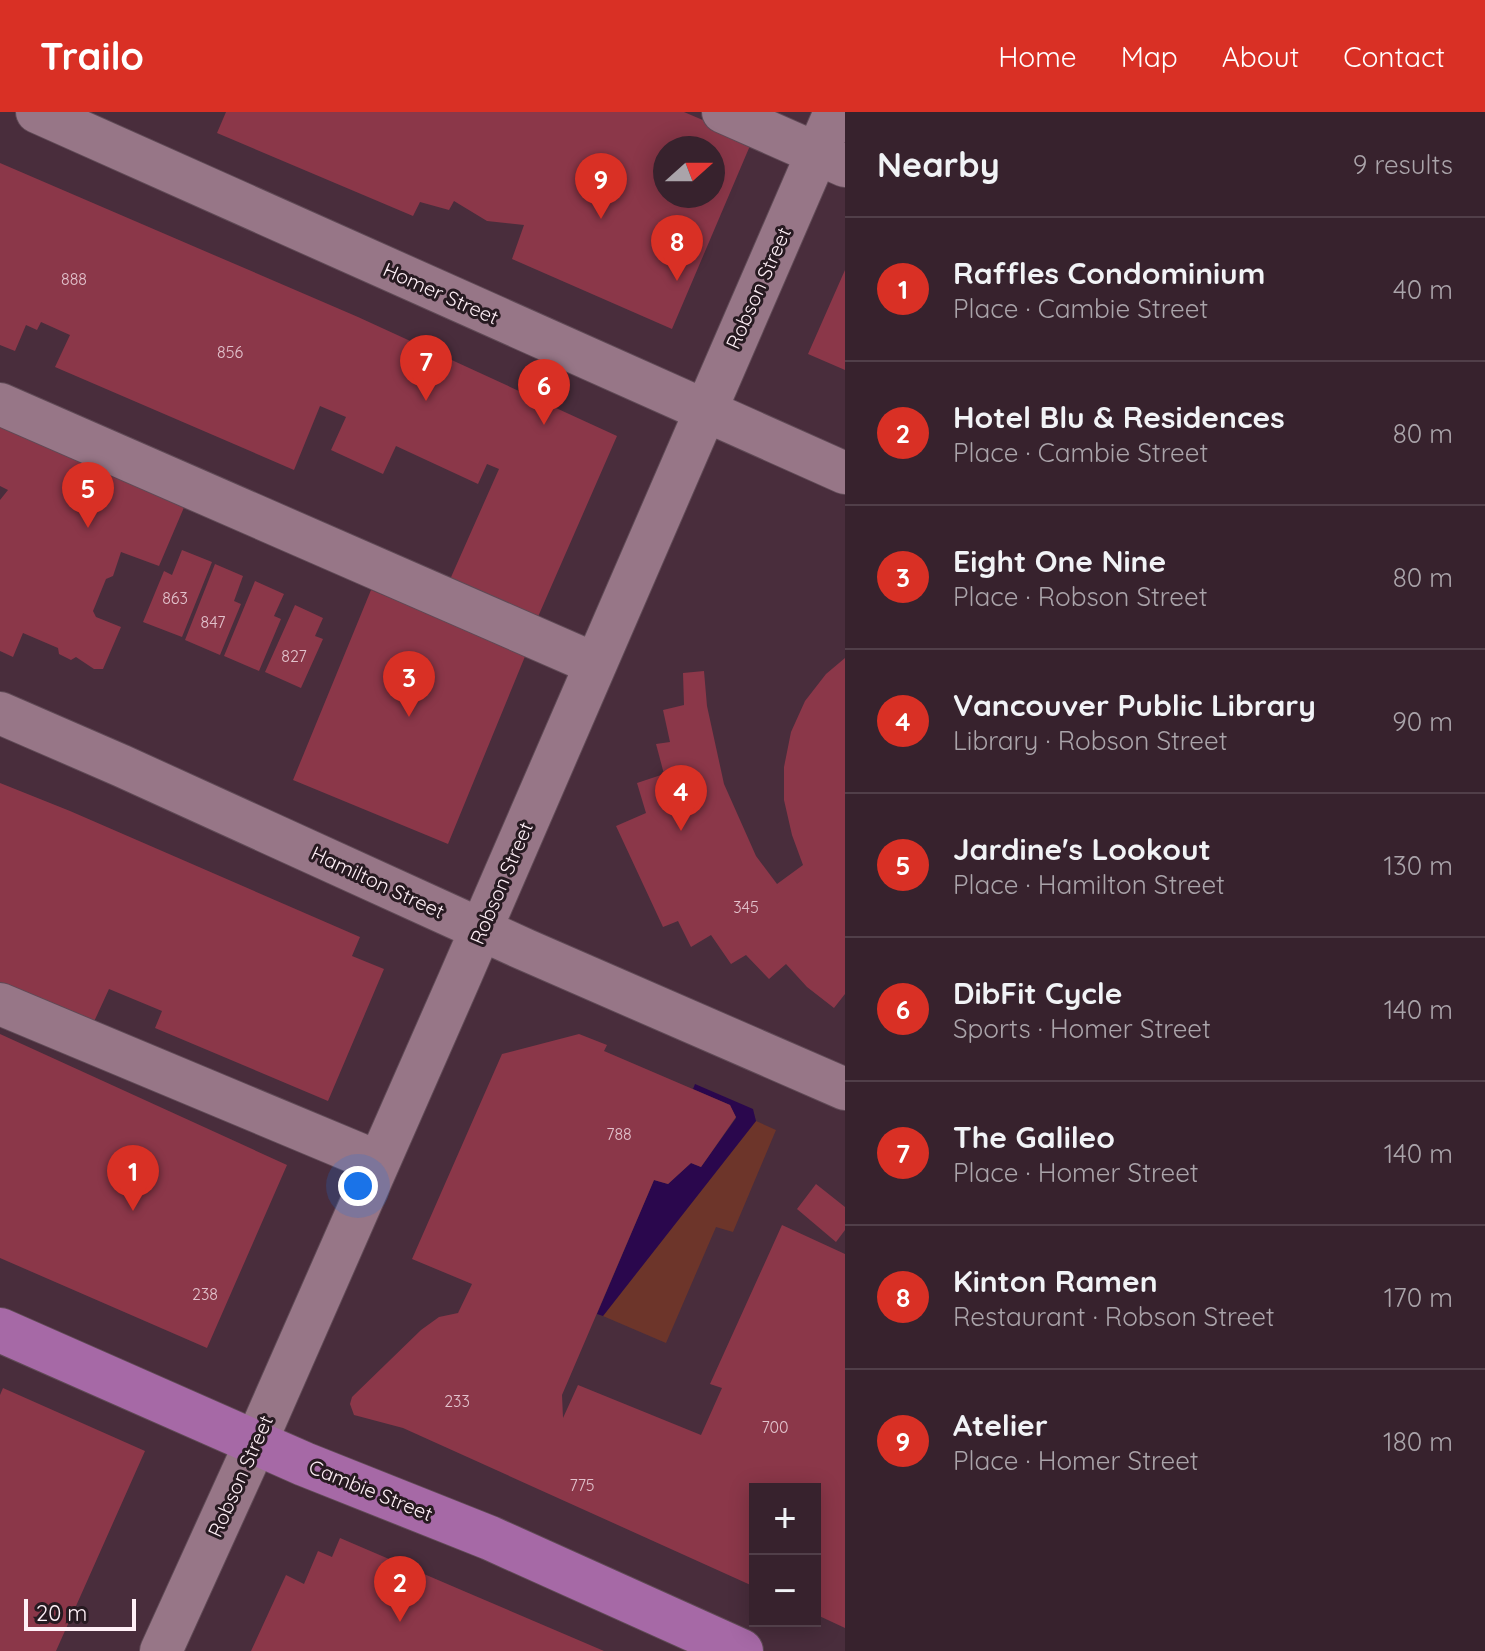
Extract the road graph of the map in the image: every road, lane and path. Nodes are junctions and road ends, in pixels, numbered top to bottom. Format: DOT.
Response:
graph roads {
  1 [pos="37,112"];
  2 [pos="723,112"];
  3 [pos="835,112"];
  4 [pos="831,160"];
  5 [pos="0,404"];
  6 [pos="705,409"];
  7 [pos="845,473"];
  8 [pos="595,664"];
  9 [pos="0,713"];
  10 [pos="481,929"];
  11 [pos="0,1004"];
  12 [pos="845,1089"];
  13 [pos="378,1162"];
  14 [pos="2,1338"];
  15 [pos="256,1442"];
  16 [pos="161,1651"];
  17 [pos="741,1651"];
  1 -- 6 [label="street, Homer Street"];
  2 -- 4 [label="street"];
  3 -- 4 [label="street, Robson Street"];
  4 -- 6 [label="street, Robson Street"];
  5 -- 8 [label="street"];
  6 -- 7 [label="street, Homer Street"];
  6 -- 8 [label="street, Robson Street"];
  8 -- 10 [label="street, Robson Street"];
  9 -- 10 [label="street, Hamilton Street"];
  10 -- 12 [label="street, Hamilton Street"];
  10 -- 13 [label="street, Robson Street"];
  11 -- 13 [label="street"];
  13 -- 15 [label="street, Robson Street"];
  14 -- 15 [label="main road, Cambie Street"];
  15 -- 16 [label="street, Robson Street"];
  15 -- 17 [label="main road, Cambie Street"];
}
